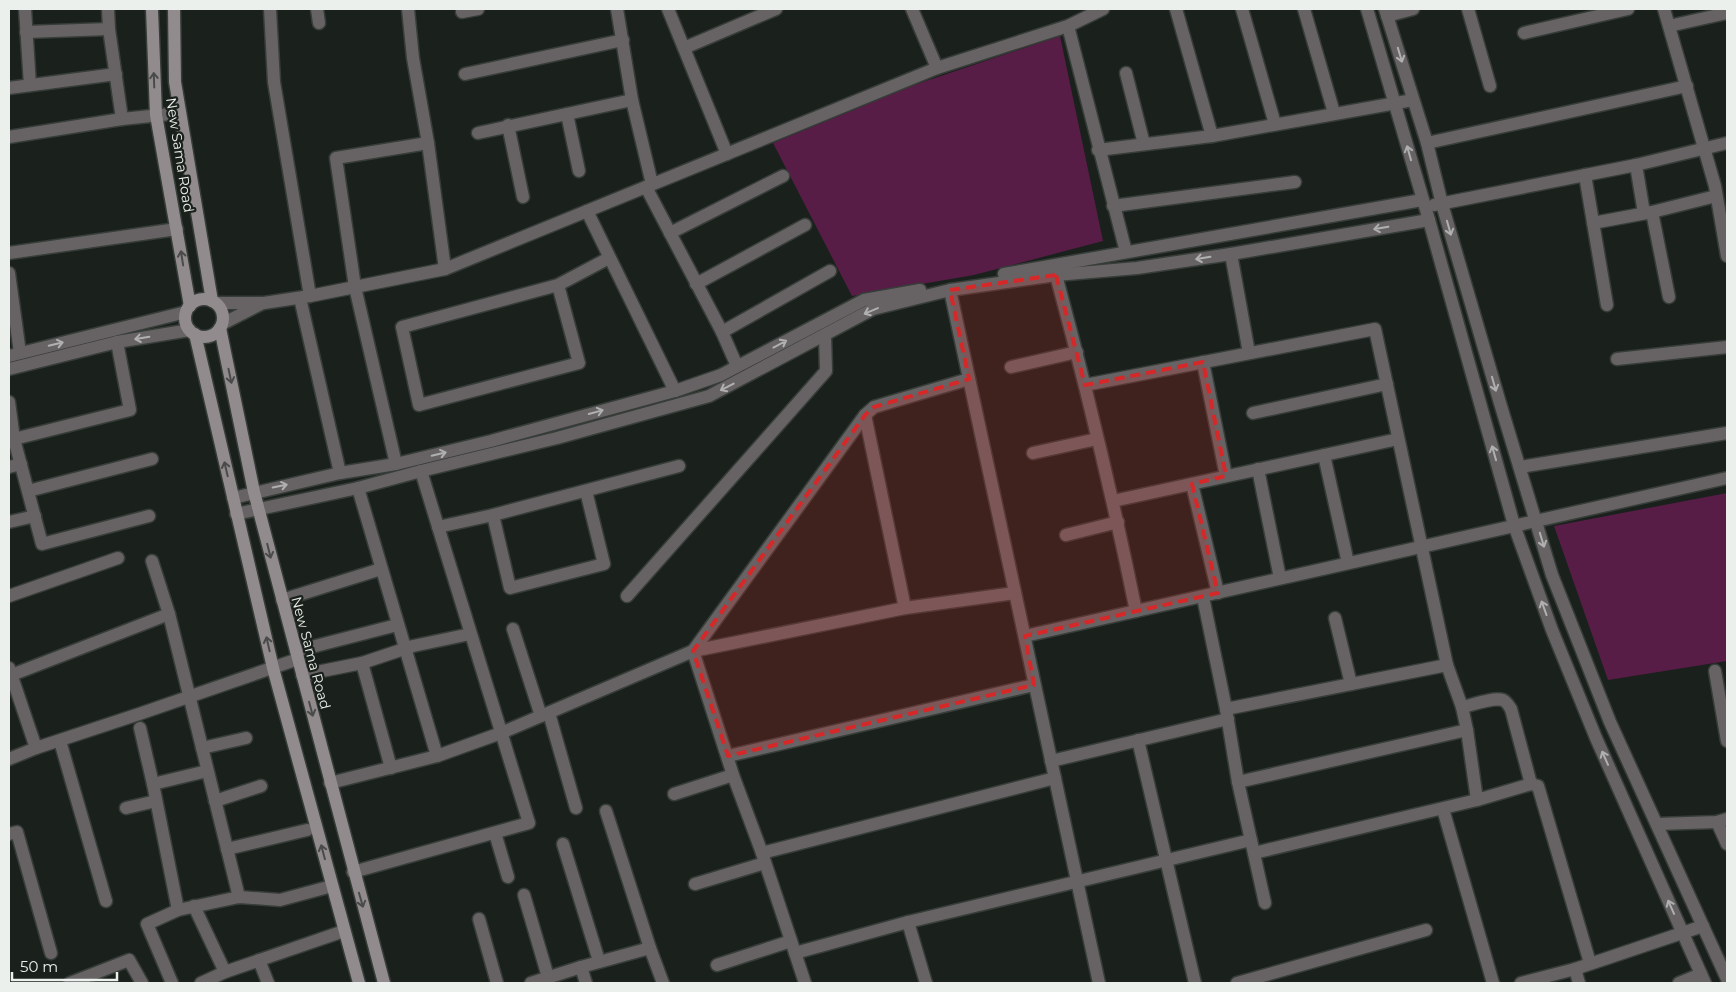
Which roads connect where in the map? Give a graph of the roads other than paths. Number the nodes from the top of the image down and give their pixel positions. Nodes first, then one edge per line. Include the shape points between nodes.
1 (25, 9) edge
2 (108, 9) edge
3 (152, 9) edge
4 (174, 9) edge
5 (270, 9) edge
6 (317, 9) edge
7 (408, 9) edge
8 (478, 9) edge
9 (617, 9) edge
10 (668, 9) edge
11 (776, 9) edge
12 (912, 9) edge
13 (1103, 9) edge
14 (1176, 9) edge
15 (1242, 9) edge
16 (1304, 9) edge
17 (1367, 9) edge
18 (1413, 9) edge
19 (1468, 9) edge
20 (1628, 9) edge
21 (1664, 9) edge
22 (462, 12) dead end
23 (1386, 12) edge
24 (1727, 13) edge
25 (319, 23) dead end
26 (1068, 26) junction
27 (1669, 26) junction
28 (109, 29) junction
29 (26, 32) junction
30 (1524, 33) dead end
31 (623, 40) junction
32 (684, 48) junction
33 (937, 68) junction
34 (1126, 73) dead end
35 (116, 74) junction
36 (465, 74) dead end
37 (30, 85) junction
38 (1490, 86) dead end
39 (1687, 86) junction
40 (9, 88) edge
41 (632, 100) junction
42 (1413, 100) junction
43 (1395, 104) junction
44 (180, 113) junction
45 (1334, 113) junction
46 (567, 114) junction
47 (156, 115) junction
48 (122, 119) junction
49 (1275, 124) junction
50 (508, 126) junction
51 (478, 133) dead end
52 (1212, 136) junction
53 (9, 137) edge
54 (428, 143) junction
55 (1427, 143) junction
56 (1727, 143) edge
57 (1144, 144) junction
58 (1705, 148) junction
59 (1098, 150) junction
60 (727, 154) junction
61 (1636, 165) junction
62 (579, 171) dead end
63 (1585, 175) junction
64 (783, 176) dead end
65 (1295, 182) dead end
66 (649, 185) junction
67 (1719, 189) edge
68 (523, 197) dead end
69 (1442, 204) junction
70 (1113, 206) junction
71 (1425, 209) junction
72 (587, 211) junction
73 (1648, 212) junction
74 (1593, 223) junction
75 (805, 225) dead end
76 (177, 229) junction
77 (670, 234) junction
78 (1126, 252) junction
79 (9, 253) edge
80 (1231, 254) junction
81 (1727, 256) edge
82 (609, 258) junction
83 (445, 269) junction
84 (830, 271) dead end
85 (9, 273) edge
86 (1056, 275) junction
87 (696, 284) junction
88 (558, 285) junction
89 (355, 287) junction
90 (950, 290) junction
91 (305, 297) junction
92 (1669, 297) dead end
93 (214, 302) junction
94 (264, 303) junction
95 (1607, 305) dead end
96 (188, 309) junction
97 (221, 326) junction
98 (193, 332) junction
99 (722, 332) junction
100 (826, 335) junction
101 (117, 342) junction
102 (1727, 346) edge
103 (1077, 352) junction
104 (1249, 353) junction
105 (15, 354) edge
106 (1618, 359) dead end
107 (1203, 362) junction
108 (737, 366) junction
109 (1011, 367) dead end
110 (9, 369) edge
111 (969, 379) junction
112 (1387, 384) junction
113 (1085, 385) junction
114 (675, 391) junction
115 (9, 402) edge
116 (1254, 413) dead end
117 (865, 415) junction
118 (1727, 433) edge
119 (14, 439) junction
120 (1097, 439) junction
121 (1398, 439) junction
122 (1033, 453) dead end
123 (1324, 455) junction
124 (152, 459) dead end
125 (396, 464) junction
126 (15, 465) edge
127 (679, 466) dead end
128 (1520, 467) junction
129 (1258, 469) junction
130 (420, 470) junction
131 (340, 473) junction
132 (1226, 476) junction
133 (1727, 478) edge
134 (1192, 484) junction
135 (358, 488) junction
136 (586, 491) junction
137 (28, 492) junction
138 (254, 492) junction
139 (232, 498) junction
140 (1113, 501) junction
141 (259, 508) junction
142 (236, 514) junction
143 (493, 515) junction
144 (35, 516) junction
145 (149, 516) dead end
146 (1536, 520) junction
147 (9, 522) edge
148 (1118, 522) junction
149 (1514, 525) junction
150 (438, 527) junction
151 (1066, 535) dead end
152 (1423, 546) junction
153 (118, 558) dead end
154 (152, 561) dead end
155 (1348, 563) junction
156 (381, 569) junction
157 (1280, 578) junction
158 (1015, 593) junction
159 (1218, 593) junction
160 (9, 596) edge
161 (627, 596) dead end
162 (1203, 596) junction
163 (282, 600) junction
164 (905, 608) junction
165 (1136, 611) junction
166 (169, 614) junction
167 (1335, 618) dead end
168 (397, 625) junction
169 (513, 628) dead end
170 (470, 634) junction
171 (1025, 636) junction
172 (406, 650) junction
173 (693, 650) junction
174 (297, 655) junction
175 (362, 663) junction
176 (1447, 665) junction
177 (273, 668) junction
178 (1715, 671) dead end
179 (10, 674) edge
180 (302, 676) junction
181 (1351, 684) junction
182 (1034, 685) junction
183 (189, 697) junction
184 (1462, 707) junction
185 (545, 714) junction
186 (1227, 714) junction
187 (140, 728) dead end
188 (1467, 730) junction
189 (501, 733) junction
190 (246, 738) dead end
191 (60, 740) junction
192 (1138, 740) junction
193 (1727, 741) edge
194 (36, 748) junction
195 (202, 748) junction
196 (437, 756) junction
197 (728, 756) junction
198 (9, 759) edge
199 (1051, 761) junction
200 (391, 768) junction
201 (207, 771) junction
202 (734, 775) junction
203 (1055, 778) junction
204 (1238, 782) junction
205 (330, 783) junction
206 (153, 784) junction
207 (1531, 784) junction
208 (261, 786) dead end
209 (674, 794) dead end
210 (215, 800) junction
211 (1477, 800) junction
212 (156, 801) junction
213 (126, 808) dead end
214 (576, 808) dead end
215 (1444, 809) junction
216 (606, 811) dead end
217 (1722, 821) edge
218 (1656, 824) junction
219 (307, 830) dead end
220 (495, 833) junction
221 (9, 834) edge
222 (1251, 840) junction
223 (563, 844) dead end
224 (1727, 844) edge
225 (227, 849) junction
226 (1254, 853) junction
227 (764, 858) junction
228 (1165, 861) junction
229 (353, 872) junction
230 (508, 877) dead end
231 (1077, 881) junction
232 (695, 884) dead end
233 (332, 886) junction
234 (524, 895) dead end
235 (239, 897) junction
236 (106, 901) dead end
237 (1265, 903) dead end
238 (194, 906) junction
239 (178, 910) junction
240 (479, 920) dead end
241 (908, 922) junction
242 (1704, 926) junction
243 (1426, 930) dead end
244 (344, 931) junction
245 (1682, 932) junction
246 (793, 947) junction
247 (650, 948) junction
248 (51, 953) dead end
249 (259, 960) junction
250 (600, 961) junction
251 (1590, 963) junction
252 (717, 966) dead end
253 (581, 967) junction
254 (1575, 969) junction
255 (225, 972) junction
256 (548, 977) junction
257 (1703, 978) edge
258 (1727, 978) edge
259 (70, 983) edge
260 (142, 983) edge
261 (172, 983) edge
262 (203, 983) edge
263 (268, 983) edge
264 (359, 983) edge
265 (384, 983) edge
266 (497, 983) edge
267 (531, 983) edge
268 (586, 983) edge
269 (663, 983) edge
270 (805, 983) edge
271 (926, 983) edge
272 (1100, 983) edge
273 (1195, 983) edge
274 (1237, 983) edge
275 (1493, 983) edge
276 (1521, 983) edge
277 (1579, 983) edge
278 (1679, 983) edge

1 - 29 street
2 - 28 street
47 -> 3 main road, New Sama Road
4 - 44 main road, New Sama Road via 175,82
5 - 91 street via 274,82
6 - 25 street
7 - 54 street
8 - 22 street
9 - 31 street
10 - 32 street
11 - 32 street
12 - 33 street
13 - 26 street
14 - 52 street
15 - 49 street
16 - 45 street
17 - 43 street
18 - 23 street
19 - 38 street
20 - 30 street
21 - 27 street
23 -> 42 street
24 - 27 street
26 - 33 street
26 - 59 street
27 - 39 street
28 - 29 street
28 - 35 street
29 - 37 street
31 - 36 street
31 - 41 street
32 - 60 street
33 - 60 street
34 - 57 street
35 - 37 street
35 - 48 street
37 - 40 street
39 - 55 street
39 - 58 street
41 - 46 street
41 - 66 street
42 - 43 street
42 - 55 street
43 - 45 street
71 -> 43 street
44 - 47 street
44 - 93 main road, New Sama Road
45 - 49 street
46 - 50 street
46 - 62 street
47 - 48 street
47 - 76 main road, New Sama Road
48 - 53 street
49 - 52 street
50 - 51 street
50 - 68 street
52 - 57 street
54 - 83 street
54 - 89 street via 336,158
55 - 69 street
56 - 58 street
57 - 59 street
58 - 61 street
58 - 67 street
59 - 70 street
60 - 66 street
61 - 63 street
61 - 73 street
63 - 69 street
63 - 74 street
64 - 77 street
65 - 70 street
66 - 72 street
66 - 77 street
67 - 73 street
67 - 81 street
69 - 71 street
69 -> 128 street
70 - 78 street
71 - 78 street via 1332,217
71 -> 80 street
149 -> 71 street
72 - 82 street
72 - 83 street
73 - 74 street
73 - 92 street
74 - 95 street
75 - 87 street
76 - 79 street
96 -> 76 main road, New Sama Road
77 - 87 street
108 -> 78 street via 864,300
80 -> 86 street via 1137,268
80 - 104 street
82 - 88 street
82 - 114 street
83 - 89 street
84 - 99 street
85 - 105 street
86 - 90 street
86 - 103 street
87 - 99 street
88 - 88 street via 402,328 419,405 579,363
89 - 91 street
89 - 125 street
90 -> 100 street via 872,309
90 - 111 street
91 - 94 street
91 - 131 street
93 - 94 street
93 - 96 main road via 201,299
93 - 97 main road via 222,311
94 - 97 street
96 - 98 main road via 187,324
105 -> 96 street
97 - 98 main road via 208,336
97 -> 138 main road, New Sama Road
98 -> 101 street
139 -> 98 main road
99 - 108 street
100 -> 130 street via 709,396 557,438
100 - 161 street via 826,371
101 - 110 street
101 - 119 street via 130,410
102 - 106 street
103 - 109 street
103 - 113 street
104 - 107 street
104 - 112 street via 1375,330
107 - 113 street
107 - 132 street
108 - 114 street
111 - 117 street via 874,407
111 - 158 street
112 - 116 street
112 - 121 street
113 - 120 street
125 -> 114 street
115 - 119 street
117 - 164 street
117 - 173 street
118 - 128 street
119 - 126 street
120 - 122 street
120 - 140 street
121 - 123 street
121 - 152 street
123 - 129 street
123 - 155 street
124 - 137 street
125 - 131 street
126 - 137 street
127 - 136 street
128 - 146 street
129 - 132 street
129 - 157 street
130 - 135 street
130 - 150 street
138 -> 131 street
132 - 134 street
133 - 146 street
134 - 140 street
134 - 159 street
135 - 141 street
135 - 156 street
136 - 143 street
136 - 143 street via 604,564 510,588
137 - 144 street
138 - 139 street
138 - 141 main road, New Sama Road
139 - 142 main road
140 - 148 street
141 - 142 street
141 -> 163 main road, New Sama Road
177 -> 142 main road
143 - 150 street
144 - 145 street via 42,544
144 - 147 street
146 - 149 street
146 -> 218 street via 1552,575 1610,722
148 - 151 street
148 - 165 street
149 - 152 street
245 -> 149 street via 1596,738
150 - 170 street
152 - 155 street
152 - 176 street
153 - 160 street
154 - 166 street
155 - 157 street
156 - 163 street
156 - 168 street
157 - 159 street
158 - 164 street
158 - 171 street
159 - 162 street
162 - 165 street
162 - 186 street
163 - 174 main road, New Sama Road
164 - 173 street
165 - 171 street
166 - 179 street
166 - 183 street
167 - 181 street
168 - 172 street
168 - 174 street
169 - 185 street
170 - 172 street
170 - 189 street
171 - 182 street
172 - 175 street
172 - 196 street
173 - 185 street
173 - 197 street
174 - 177 street
174 - 180 main road, New Sama Road
175 - 180 street
175 - 200 street
176 - 181 street
176 - 184 street
177 - 183 street
233 -> 177 main road
178 - 193 street
179 - 194 street
180 -> 205 main road, New Sama Road
181 - 186 street
182 - 197 street
182 - 199 street
183 - 191 street
183 - 195 street
184 - 188 street
184 - 207 street via 1493,700 1507,703
185 - 189 street
185 - 214 street
186 - 192 street
186 - 204 street
187 - 206 street
188 - 204 street
188 - 211 street
189 - 196 street
189 - 220 street via 529,823
190 - 195 street
191 - 194 street
191 - 236 street
192 - 199 street
192 - 228 street
194 - 198 street
195 - 201 street
196 - 200 street
197 - 202 street
199 - 203 street
200 - 205 street
201 - 206 street
201 - 210 street
202 - 209 street
202 - 227 street
203 - 227 street
203 - 231 street
204 - 222 street
205 - 229 main road, New Sama Road
206 - 212 street
207 - 211 street
207 - 251 street via 1538,786
208 - 210 street
210 - 225 street
211 - 215 street
212 - 213 street
212 - 239 street
215 - 226 street
215 - 275 street
216 - 247 street
217 - 218 street
217 - 224 street
218 - 242 street
219 - 225 street
220 - 229 street
220 - 230 street
221 - 248 street via 18,832
222 - 226 street
222 - 228 street
223 - 250 street
225 - 235 street
226 - 237 street
227 - 232 street
227 - 246 street
228 - 231 street
228 - 273 street
229 -> 265 main road, New Sama Road
231 - 241 street
231 - 272 street
233 - 235 street via 280,900
233 - 244 main road
234 - 256 street
235 - 238 street
238 - 239 street
238 - 255 street
239 - 261 street via 147,924
240 - 266 street
241 - 246 street
241 - 271 street
242 - 245 street
242 - 258 street
243 - 274 street
244 - 249 street
244 - 264 main road
245 - 251 street
245 - 257 street
246 - 252 street
246 - 270 street
247 - 250 street
247 - 269 street
249 - 255 street
249 - 263 street
250 - 253 street
251 - 254 street
253 - 256 street
253 - 268 street
254 - 276 street
254 - 277 street
255 - 262 street
256 - 267 street
257 - 278 street
259 - 260 street via 129,960

